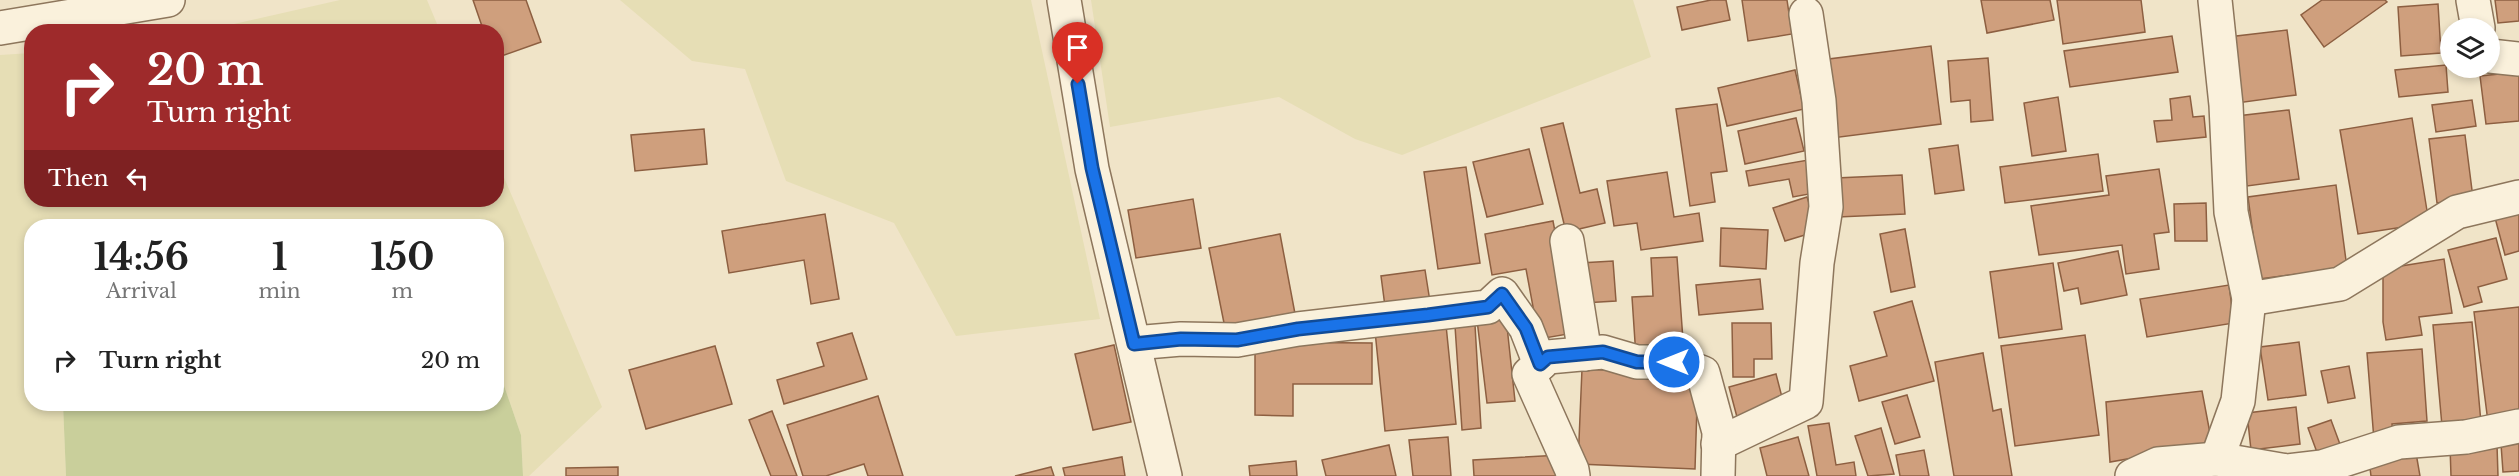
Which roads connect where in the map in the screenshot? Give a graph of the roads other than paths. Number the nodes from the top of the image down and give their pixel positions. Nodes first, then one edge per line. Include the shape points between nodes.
1 (168, 0) edge
2 (1064, 0) edge
3 (2215, 0) edge
4 (2473, 0) edge
5 (1806, 14) dead end
6 (2476, 18) edge
7 (0, 28) edge
8 (2500, 57) edge
9 (2519, 59) edge
10 (2519, 197) edge
11 (1567, 241) dead end
12 (2249, 299) junction
13 (1134, 344) junction
14 (1585, 354) junction
15 (1540, 364) junction
16 (2519, 426) edge
17 (1719, 444) junction
18 (2217, 459) junction
19 (1165, 476) edge
20 (1573, 476) edge
21 (1718, 476) edge
22 (2132, 476) edge

1 - 7 street
2 - 13 street via 1092,168
3 - 12 street via 2226,105 2231,212
4 - 6 street
5 - 17 street via 1819,101 1826,207 1817,262 1806,402
8 - 9 street
10 - 12 street via 2457,212 2340,284
11 - 14 street
12 - 18 street via 2238,401
13 - 15 street via 1181,339 1237,340 1466,310 1488,307 1502,294 1526,328
13 - 19 street
14 - 15 street via 1548,357
14 - 17 street via 1603,352 1637,362 1674,362 1703,373
15 - 20 street via 1529,374
16 - 18 street via 2466,436 2400,441 2322,467 2286,471
17 - 21 street
18 - 22 street via 2158,464

